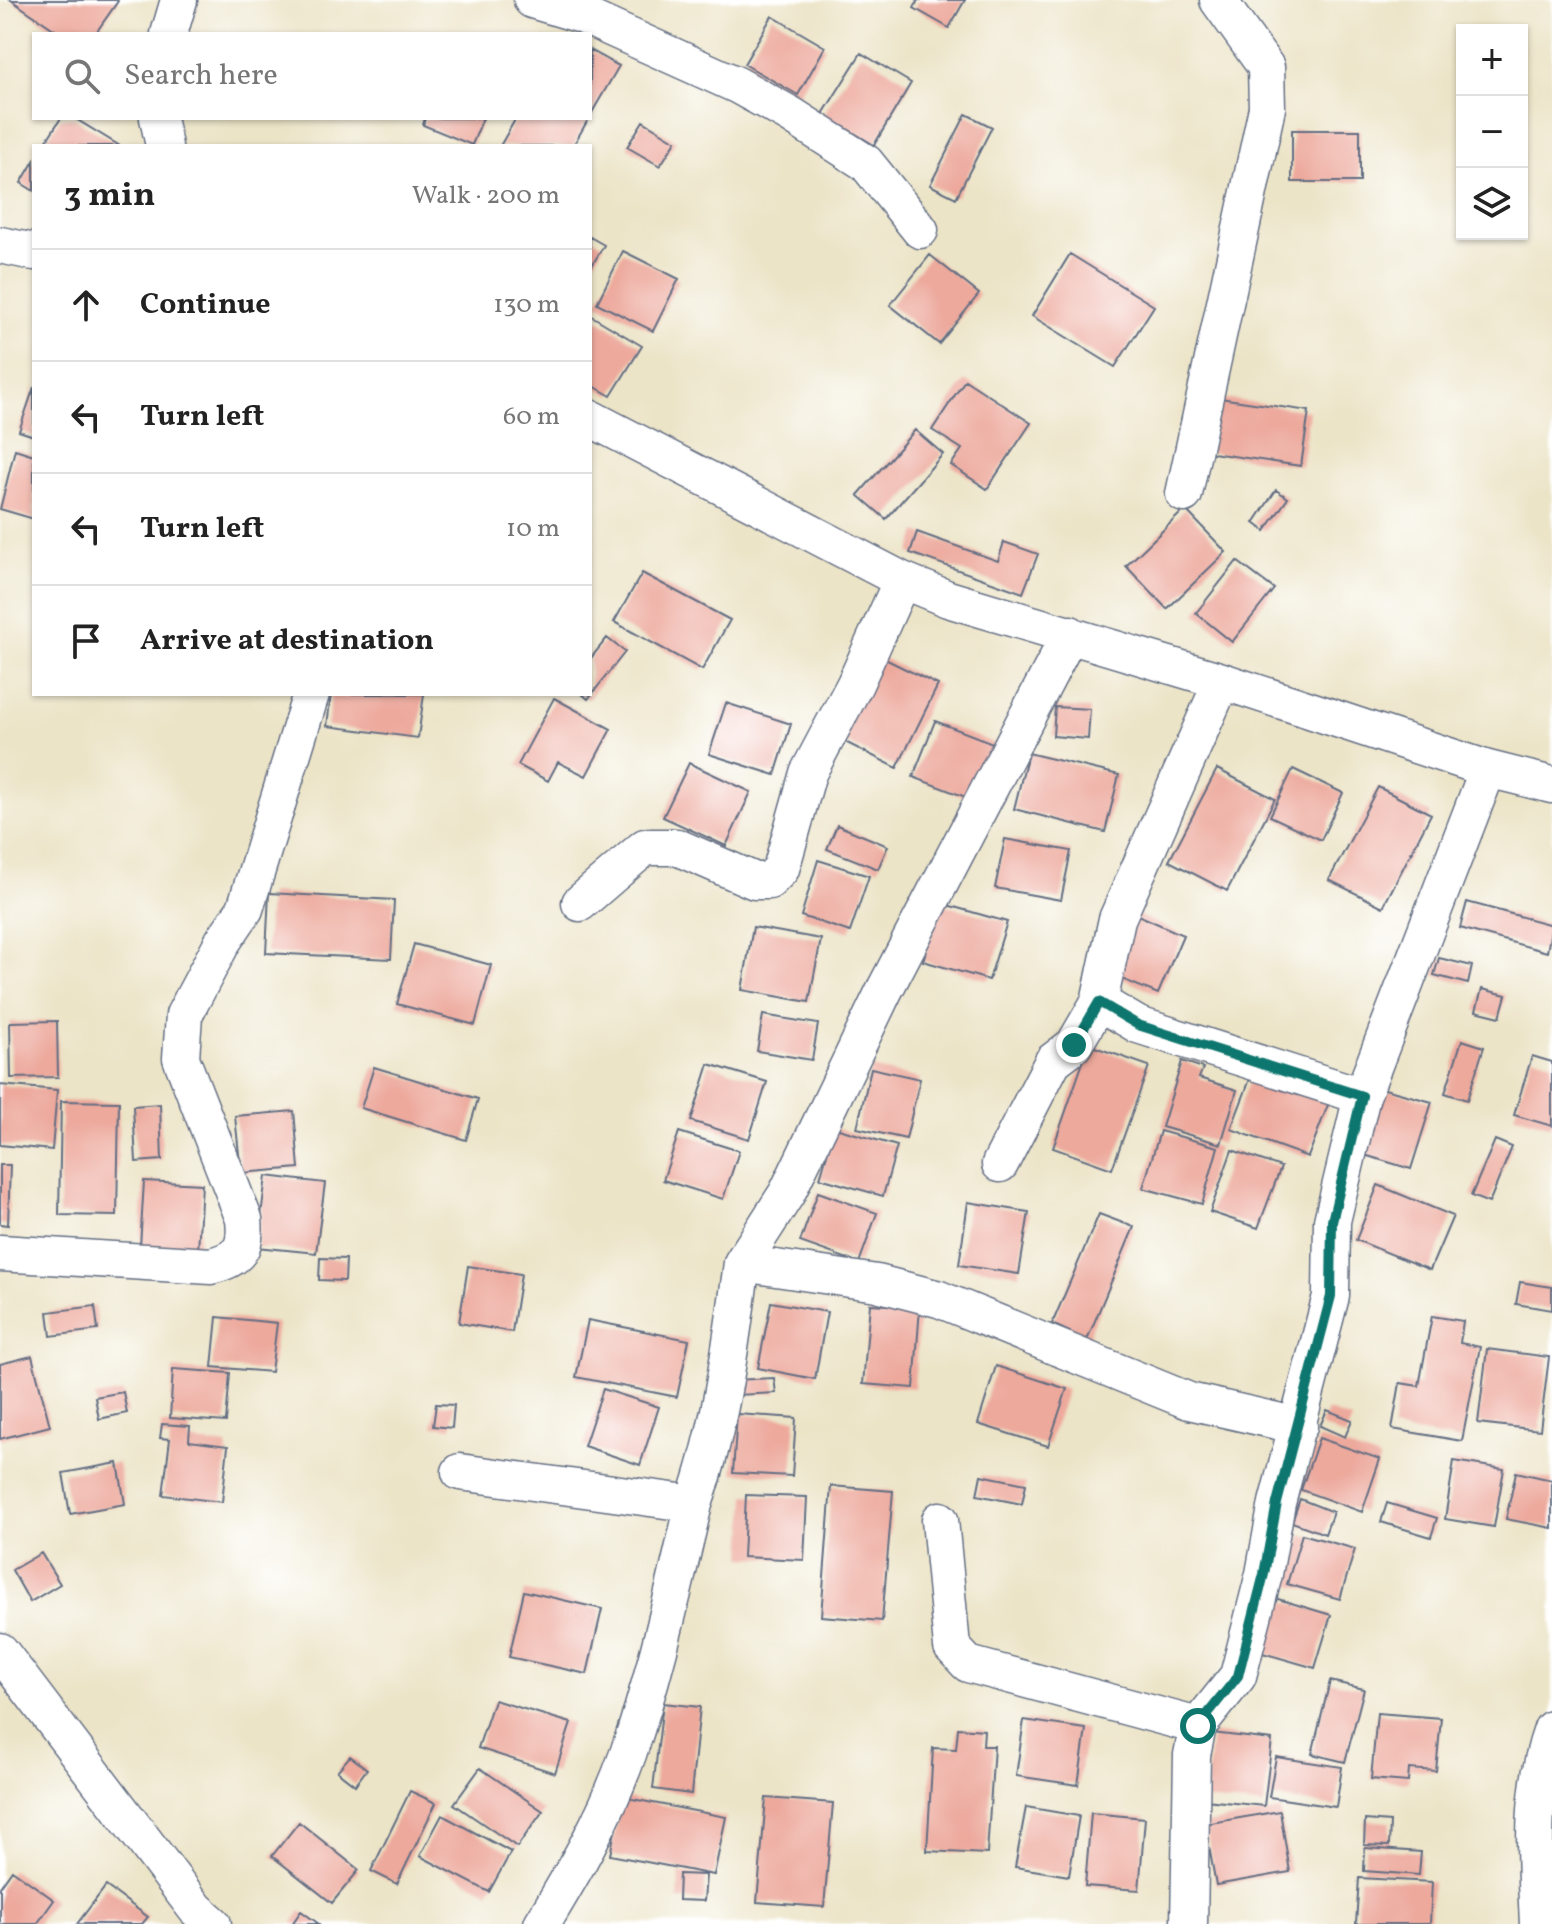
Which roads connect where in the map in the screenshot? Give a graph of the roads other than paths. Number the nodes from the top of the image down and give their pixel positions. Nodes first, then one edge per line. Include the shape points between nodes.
1 (179, 0) edge
2 (532, 0) edge
3 (1218, 0) edge
4 (586, 8) edge
5 (170, 32) edge
6 (158, 120) edge
7 (164, 144) edge
8 (920, 230) dead end
9 (0, 245) edge
10 (32, 252) edge
11 (592, 419) edge
12 (1184, 494) dead end
13 (902, 580) junction
14 (1070, 634) junction
15 (1222, 681) junction
16 (310, 696) edge
17 (1488, 769) junction
18 (1552, 785) edge
19 (580, 903) dead end
20 (1099, 1002) junction
21 (1362, 1096) junction
22 (1000, 1164) dead end
23 (0, 1253) edge
24 (742, 1263) junction
25 (1299, 1426) junction
26 (460, 1472) dead end
27 (694, 1504) junction
28 (940, 1520) dead end
29 (0, 1653) edge
30 (1198, 1726) junction
31 (1552, 1729) edge
32 (213, 1924) edge
33 (542, 1924) edge
34 (1189, 1924) edge
35 (1538, 1924) edge

1 - 5 street
2 - 4 street
3 - 12 street via 1266,67 1267,108
4 - 8 street via 737,85 866,163
6 - 7 street
9 - 10 street
11 - 13 street
13 - 14 street via 948,599
13 - 19 street via 808,773 781,869 769,881 755,881 677,847 645,847
14 - 15 street
14 - 24 street via 884,991 787,1193
15 - 17 street
15 - 20 street via 1117,919
16 - 23 street via 245,909 184,1015 181,1058 239,1205 246,1243 240,1254 211,1266
17 - 18 street
17 - 21 street
20 - 21 street via 1138,1025
20 - 22 street via 1074,1045 1053,1061
21 - 25 street via 1332,1221 1331,1296
24 - 25 street via 877,1283 939,1299 1189,1401
24 - 27 street via 712,1446
25 - 30 street via 1238,1676
26 - 27 street
27 - 33 street via 628,1755 583,1857
28 - 30 street via 946,1618 952,1647 968,1664
29 - 32 street via 196,1909
30 - 34 street via 1192,1755
31 - 35 street via 1540,1763 1534,1816

